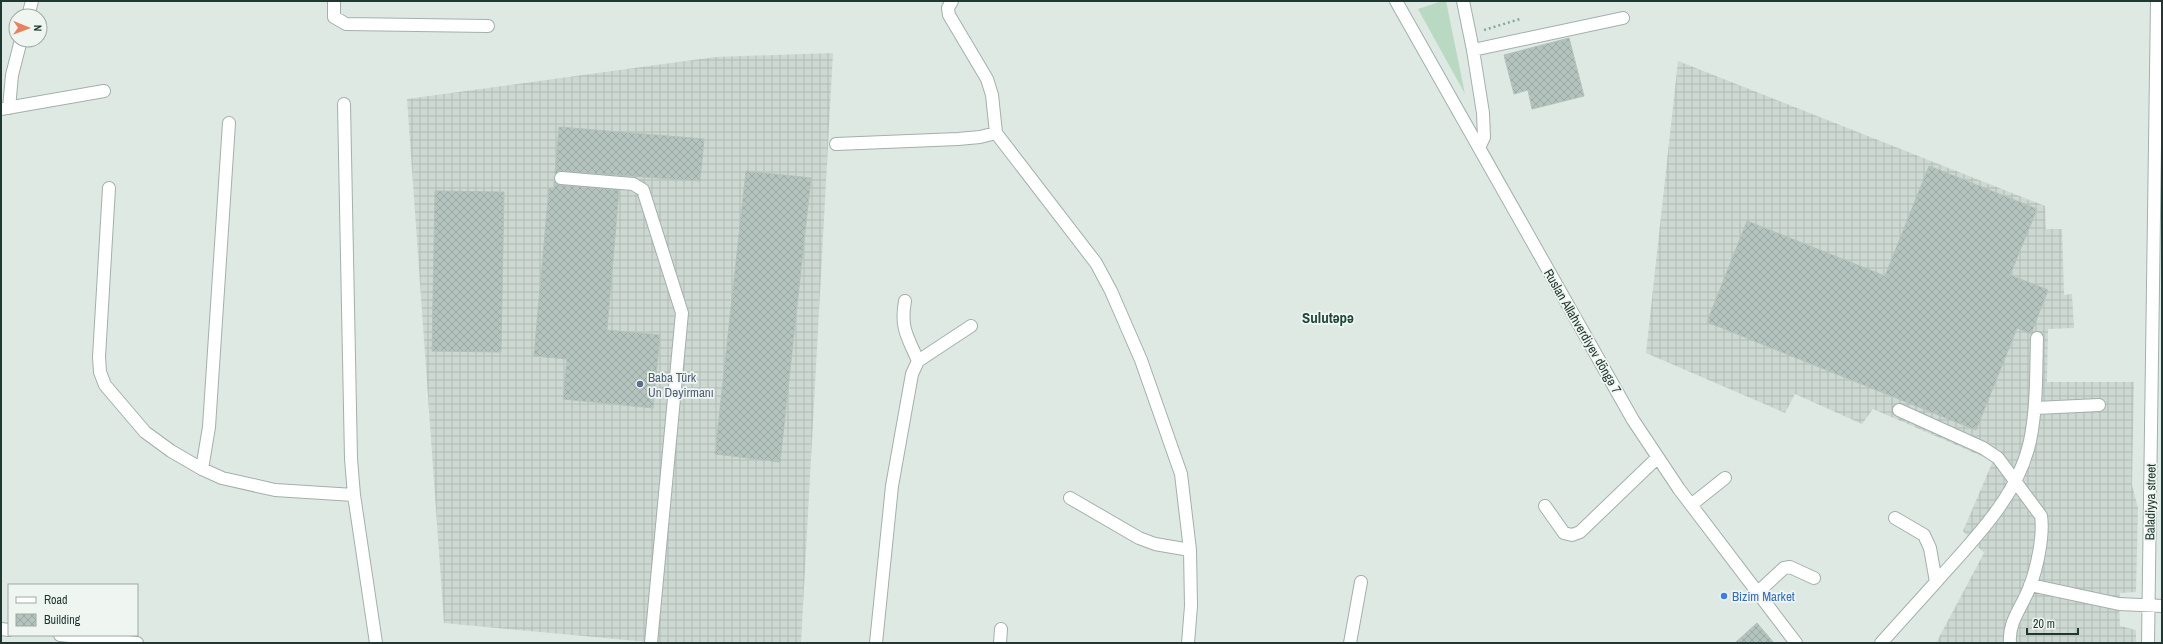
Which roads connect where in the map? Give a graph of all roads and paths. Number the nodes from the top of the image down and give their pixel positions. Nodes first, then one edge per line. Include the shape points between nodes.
1 (334, 1) edge
2 (952, 1) edge
3 (1396, 1) edge
4 (1463, 1) edge
5 (2158, 1) edge
6 (1622, 18) dead end
7 (1520, 19) dead end
8 (488, 26) dead end
9 (1470, 34) junction
10 (20, 48) edge
11 (1473, 50) junction
12 (2159, 66) edge
13 (104, 91) dead end
14 (344, 104) dead end
15 (5, 108) edge
16 (229, 123) dead end
17 (996, 132) junction
18 (2159, 133) edge
19 (836, 144) dead end
20 (1479, 148) junction
21 (561, 178) dead end
22 (109, 188) dead end
23 (905, 301) dead end
24 (2158, 313) edge
25 (971, 326) dead end
26 (2037, 338) dead end
27 (918, 362) junction
28 (2099, 405) dead end
29 (2036, 408) junction
30 (1899, 410) dead end
31 (1657, 458) junction
32 (202, 469) junction
33 (1725, 478) dead end
34 (2015, 481) junction
35 (354, 495) junction
36 (1070, 498) dead end
37 (1691, 505) junction
38 (1545, 506) dead end
39 (1895, 518) dead end
40 (1190, 550) junction
41 (1814, 578) dead end
42 (1361, 582) dead end
43 (1936, 582) junction
44 (2030, 585) junction
45 (1757, 593) junction
46 (2148, 605) junction
47 (2162, 606) edge
48 (1001, 629) dead end
49 (70, 636) edge
50 (137, 643) edge
51 (376, 643) edge
52 (651, 643) edge
53 (876, 643) edge
54 (1000, 643) edge
55 (1188, 643) edge
56 (1350, 643) edge
57 (1796, 643) edge
58 (1881, 643) edge
59 (2010, 643) edge
60 (2148, 643) edge

1 - 8 street via 334,17 346,24
2 - 17 street via 948,8 949,16 986,79 992,95
3 - 20 street, Ruslan Allahverdiyev döngə 7
4 - 9 street
5 - 12 street, Baladiyya street
6 - 11 street
7 - 9 path
9 - 11 street
10 - 15 street
11 - 20 street via 1484,125 1484,137
12 - 18 street, Baladiyya street
13 - 15 street
14 - 35 street via 351,459
16 - 32 street via 209,427
17 - 19 street via 980,137 958,139
17 - 40 street via 1096,263 1111,291 1141,360 1180,474
18 - 24 street, Baladiyya street
20 - 31 street, Ruslan Allahverdiyev döngə 7
21 - 52 street via 633,184 643,190 682,313
22 - 32 street via 100,372 106,385 145,432
23 - 27 street via 903,325
24 - 46 street, Baladiyya street
25 - 27 street
26 - 29 street
27 - 53 street via 912,374 892,486
28 - 29 street
29 - 34 street via 2030,443
30 - 34 street via 1983,448 1998,458
31 - 37 street, Ruslan Allahverdiyev döngə 7
31 - 38 street via 1580,532 1572,535 1564,533
32 - 35 street via 222,478 275,490
33 - 37 street
34 - 43 street via 1987,522
34 - 44 street via 2041,516 2043,527
35 - 51 street
36 - 40 street via 1139,538 1155,544
37 - 45 street, Ruslan Allahverdiyev döngə 7
39 - 43 street via 1924,535 1930,548
40 - 55 street via 1191,606
41 - 45 street via 1790,567 1784,568
42 - 56 street
43 - 58 street
44 - 46 street via 2119,604
44 - 59 street via 2014,618 2009,633
45 - 57 street, Ruslan Allahverdiyev döngə 7
46 - 47 street
46 - 60 street, Baladiyya street
48 - 54 street
49 - 50 street

